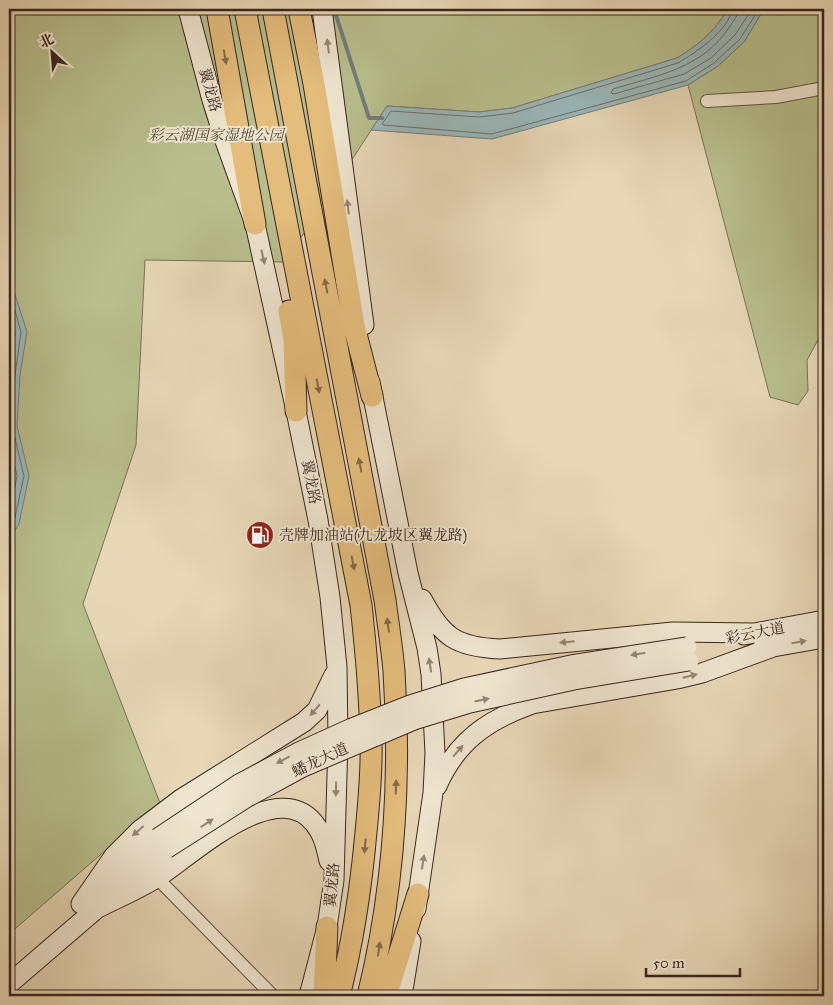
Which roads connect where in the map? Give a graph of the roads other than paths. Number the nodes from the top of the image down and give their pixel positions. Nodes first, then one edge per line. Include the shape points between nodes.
1 (188, 9) edge
2 (217, 9) edge
3 (233, 9) edge
4 (245, 9) edge
5 (274, 9) edge
6 (299, 9) edge
7 (322, 9) edge
8 (824, 88) edge
9 (708, 101) dead end
10 (337, 220) junction
11 (255, 224) junction
12 (351, 328) junction
13 (302, 338) junction
14 (372, 396) joint
15 (296, 411) junction
16 (408, 573) junction
17 (824, 620) edge
18 (755, 633) junction
19 (824, 638) edge
20 (773, 647) junction
21 (688, 654) junction
22 (337, 667) junction
23 (433, 793) junction
24 (157, 878) junction
25 (334, 880) junction
26 (418, 894) junction
27 (88, 907) junction
28 (327, 927) junction
29 (9, 967) edge
30 (9, 984) edge
31 (273, 996) edge
32 (309, 996) edge
33 (324, 996) edge
34 (339, 996) edge
35 (368, 996) edge
36 (386, 996) edge
37 (402, 996) edge

1 - 11 main road, 翼龙路 via 212,100
2 -> 11 highway
3 - 13 highway
4 - 13 highway, 翼龙路
5 - 10 highway
12 -> 5 highway
6 - 10 highway
12 -> 7 main road
8 - 9 street via 776,97
10 - 12 highway
11 -> 15 main road, 翼龙路
12 - 14 highway
35 -> 12 highway via 377,962 389,885 396,808 397,738 394,669
13 - 15 highway
13 -> 34 highway, 翼龙路 via 361,605 368,672 371,743 367,827 362,882
14 - 16 main road
15 - 22 main road, 翼龙路 via 318,520
18 -> 16 main road via 673,632 482,648 452,638 439,628
23 -> 16 main road via 435,753 431,674
17 - 18 main road, 彩云大道
18 - 21 main road, 彩云大道
20 -> 19 main road, 彩云大道
20 - 21 main road, 彩云大道
23 -> 20 main road via 455,753 488,723 511,711 532,704 702,673
21 - 27 main road, 蟠龙大道, bridge via 571,665 464,688 352,728 239,784
22 -> 25 main road, 翼龙路
22 -> 27 main road via 317,710 304,722 181,798 140,830 114,856
26 -> 23 main road
24 - 25 main road via 245,818 272,809 287,808 300,811 320,831
24 - 27 main road
24 - 31 street
25 - 28 main road, 翼龙路
26 - 36 highway
26 - 37 main road
27 - 29 main road, 蟠龙大道
27 - 30 main road, 蟠龙大道
28 - 32 main road, 翼龙路
28 - 33 highway

